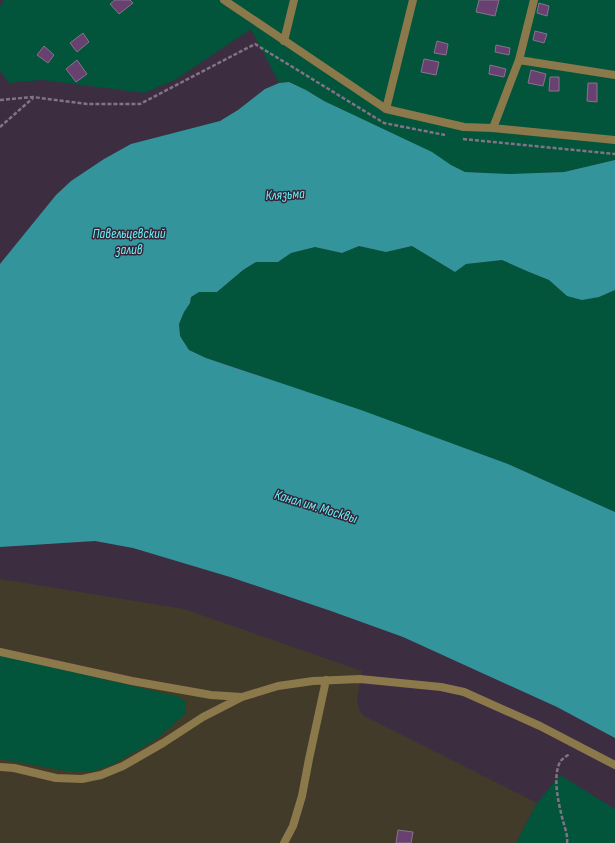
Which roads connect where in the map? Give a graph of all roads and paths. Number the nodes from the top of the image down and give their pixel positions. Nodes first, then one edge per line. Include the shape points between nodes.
1 (224, 0) edge
2 (294, 0) edge
3 (414, 0) edge
4 (534, 0) edge
5 (284, 40) junction
6 (519, 60) junction
7 (615, 75) edge
8 (33, 98) junction
9 (0, 100) edge
10 (386, 109) junction
11 (0, 127) edge
12 (493, 128) junction
13 (446, 136) dead end
14 (462, 139) dead end
15 (615, 140) edge
16 (615, 154) edge
17 (0, 652) edge
18 (326, 680) junction
19 (242, 697) junction
20 (578, 746) junction
21 (615, 765) edge
22 (0, 767) edge
23 (284, 843) edge
24 (567, 843) edge

1 - 5 lane
2 - 5 lane
3 - 10 lane
4 - 6 lane
5 - 10 lane
6 - 7 lane
6 - 12 lane
8 - 9 path
8 - 11 path
8 - 13 path via 87,104 140,104 255,44 384,123
10 - 12 lane via 464,127
12 - 15 lane
14 - 16 path
17 - 19 lane via 132,681 211,695
18 - 19 lane via 278,686
18 - 20 lane via 360,679 441,687 464,692
18 - 23 lane via 302,796 293,826
19 - 22 lane via 203,717 163,744 101,775 82,779 56,778
20 - 21 lane
20 - 24 path via 561,761 556,773

